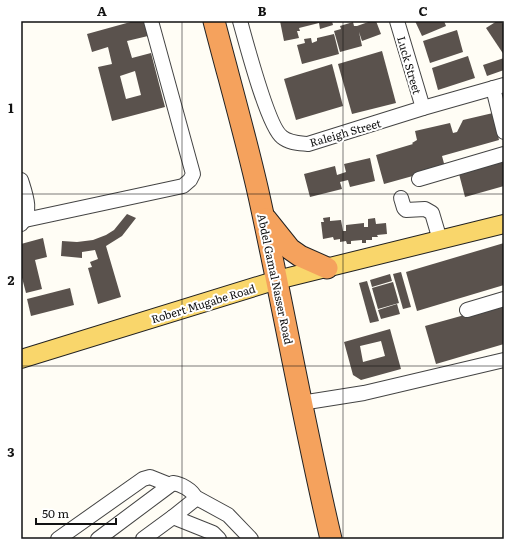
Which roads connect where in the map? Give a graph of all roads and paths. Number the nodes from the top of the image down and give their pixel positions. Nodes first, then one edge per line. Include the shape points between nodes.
1 (151, 21) edge
2 (214, 21) edge
3 (240, 21) edge
4 (397, 21) edge
5 (499, 87) edge
6 (423, 108) junction
7 (504, 132) edge
8 (504, 154) edge
9 (419, 179) dead end
10 (21, 180) edge
11 (401, 198) dead end
12 (263, 215) junction
13 (23, 222) edge
14 (504, 224) edge
15 (440, 240) junction
16 (327, 268) junction
17 (277, 280) junction
18 (504, 299) edge
19 (467, 310) dead end
20 (21, 359) edge
21 (504, 360) edge
22 (301, 403) junction
23 (170, 485) junction
24 (195, 497) junction
25 (173, 518) junction
26 (58, 539) edge
27 (98, 539) edge
28 (143, 539) edge
29 (219, 539) edge
30 (251, 539) edge
31 (331, 539) edge

1 - 13 street via 193,174 190,180 183,186
2 - 12 highway, Abdel Gamal Nasser Road
3 - 6 street, Raleigh Street via 275,129 281,137 291,142 308,144
4 - 6 street, Luck Street
5 - 6 street, Raleigh Street
5 - 7 street
8 - 9 street
10 - 13 street via 28,209
11 - 15 street via 406,210 425,209 432,212
12 - 16 highway via 290,249
12 - 17 highway, Abdel Gamal Nasser Road
14 - 15 main road, Robert Mugabe Road
15 - 16 main road, Robert Mugabe Road
16 - 17 main road, Robert Mugabe Road
17 - 20 main road, Robert Mugabe Road
17 - 22 highway, Abdel Gamal Nasser Road
18 - 19 street
21 - 22 street via 364,394
22 - 31 highway, Abdel Gamal Nasser Road
23 - 24 street via 178,484
23 - 26 street via 150,477 143,479
23 - 27 street
24 - 25 street
24 - 30 street via 228,515
25 - 28 street
25 - 29 street via 212,532

